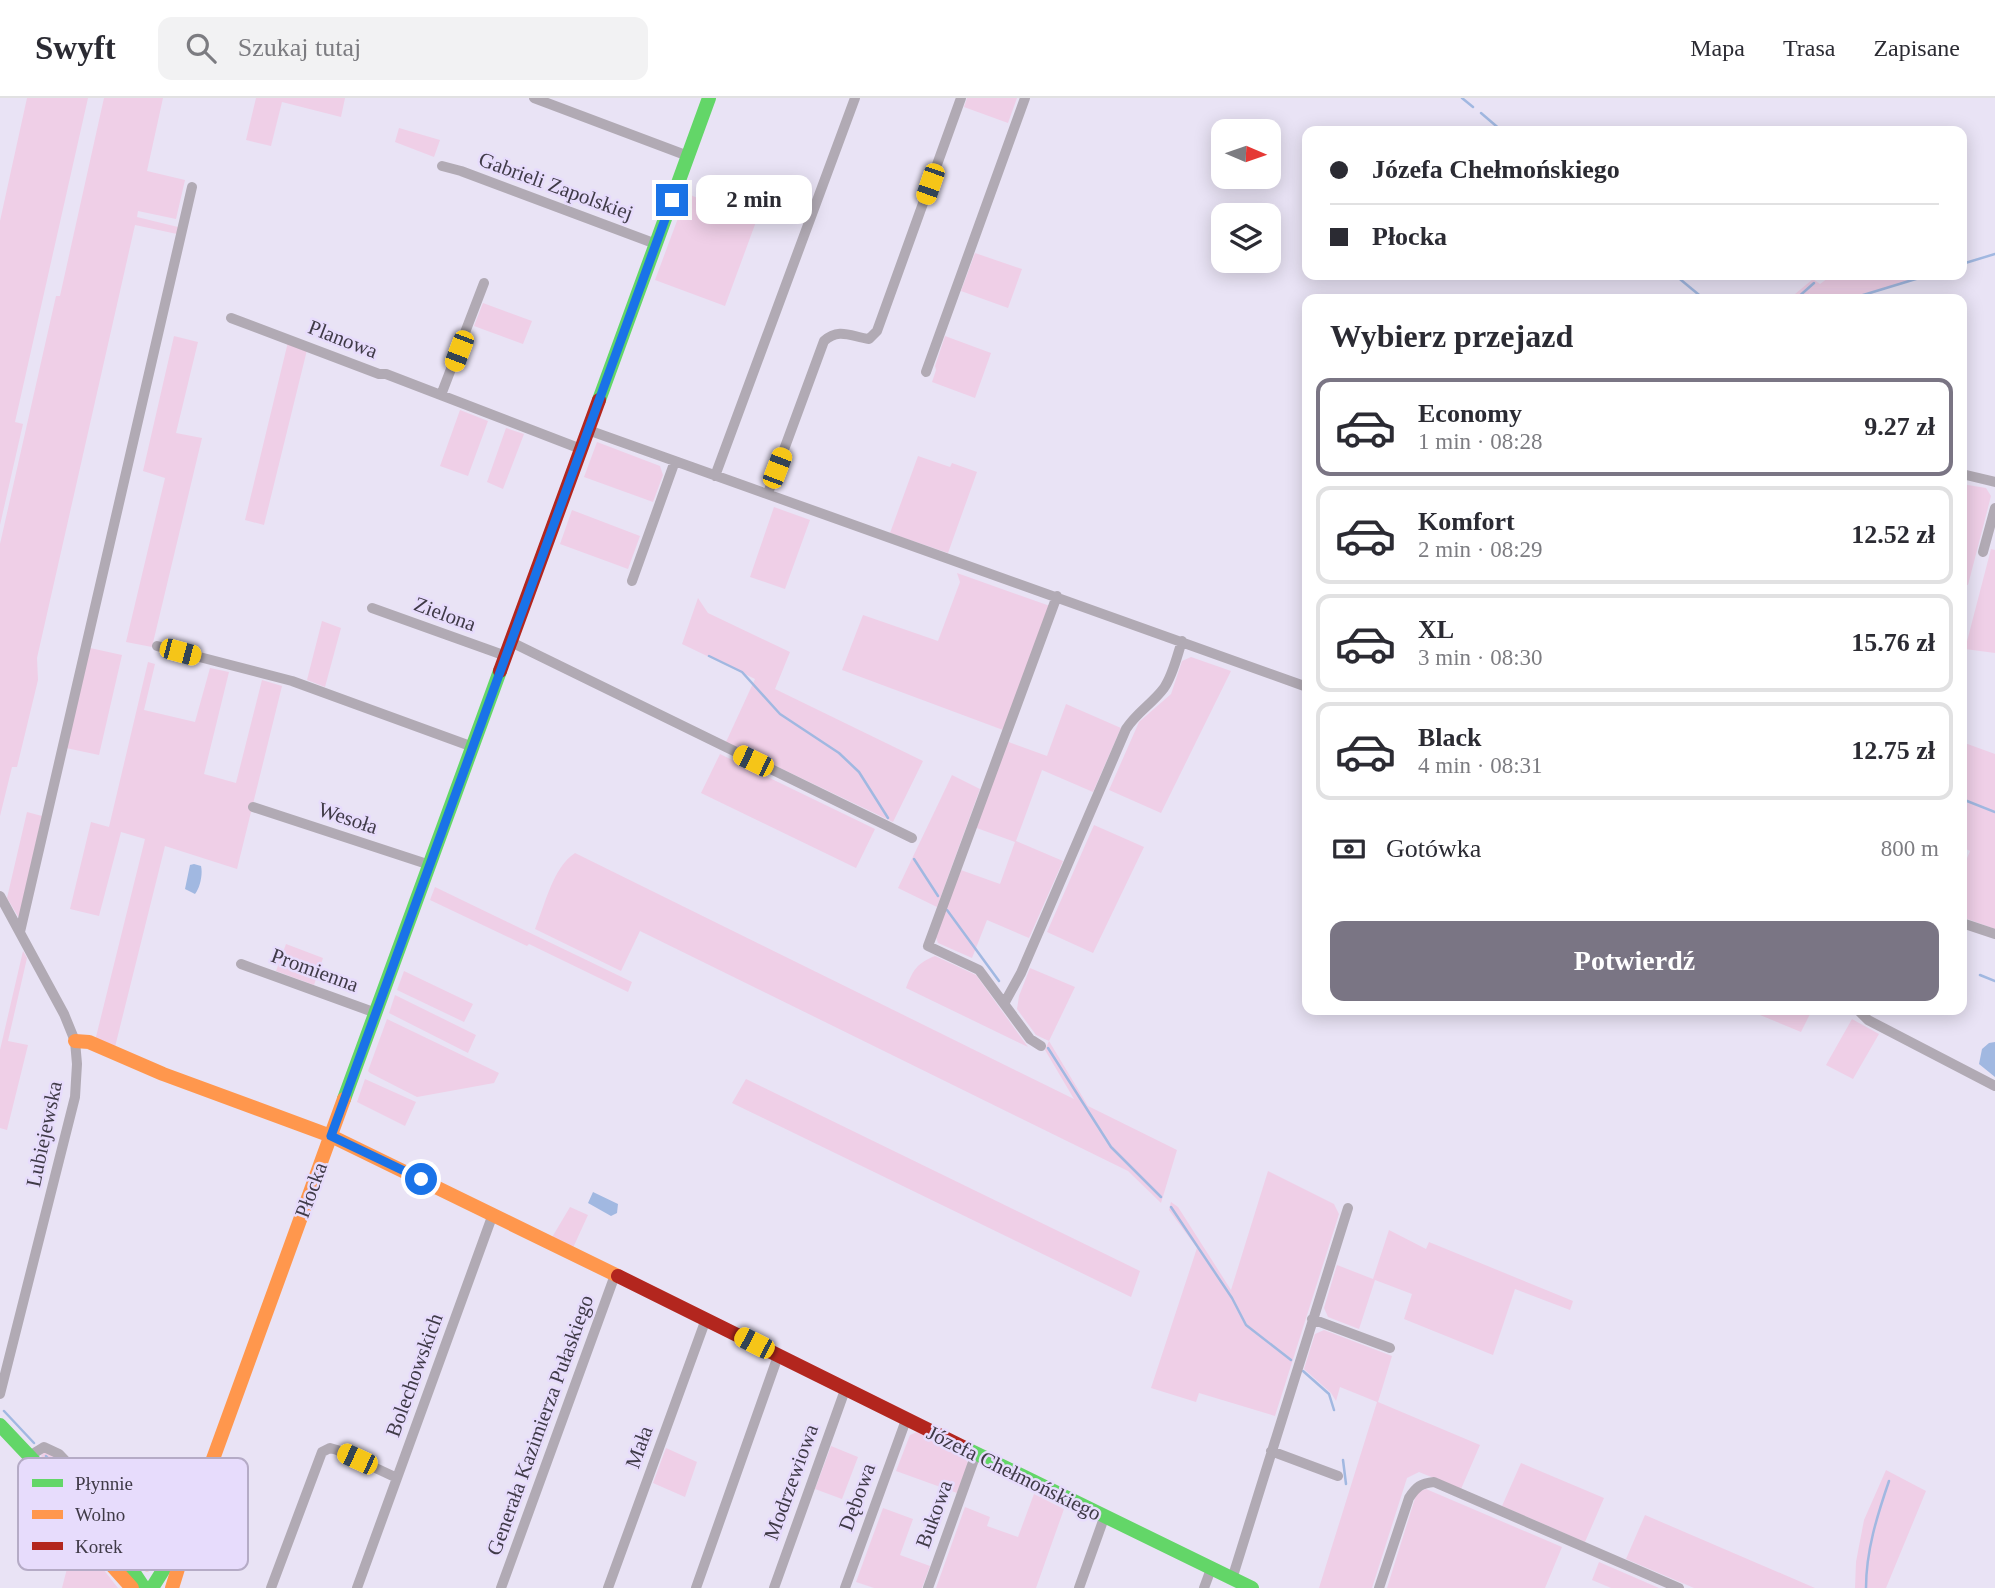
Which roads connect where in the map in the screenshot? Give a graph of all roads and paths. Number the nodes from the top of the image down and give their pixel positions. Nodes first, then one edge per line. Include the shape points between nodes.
1 (534, 98) edge
2 (709, 98) edge
3 (855, 98) edge
4 (961, 98) edge
5 (1025, 98) edge
6 (688, 156) junction
7 (442, 166) dead end
8 (192, 187) dead end
9 (656, 244) junction
10 (484, 284) dead end
11 (231, 318) dead end
12 (926, 372) dead end
13 (442, 396) junction
14 (588, 430) junction
15 (581, 449) junction
16 (675, 461) junction
17 (1967, 475) edge
18 (715, 476) junction
19 (1995, 482) edge
20 (768, 494) junction
21 (1995, 508) edge
22 (1983, 552) dead end
23 (632, 581) dead end
24 (1057, 596) junction
25 (372, 608) dead end
26 (1182, 641) junction
27 (511, 642) junction
28 (157, 646) dead end
29 (506, 656) junction
30 (1302, 685) edge
31 (473, 747) junction
32 (254, 807) dead end
33 (912, 838) dead end
34 (430, 865) junction
35 (0, 895) edge
36 (1967, 925) edge
37 (20, 932) junction
38 (1995, 934) edge
39 (241, 964) dead end
40 (1005, 1002) junction
41 (376, 1013) junction
42 (1863, 1015) edge
43 (75, 1041) junction
44 (1041, 1046) dead end
45 (1995, 1086) edge
46 (331, 1136) junction
47 (1348, 1208) dead end
48 (493, 1214) junction
49 (615, 1275) junction
50 (706, 1319) junction
51 (1312, 1319) junction
52 (1390, 1348) dead end
53 (778, 1356) junction
54 (845, 1390) junction
55 (0, 1394) edge
56 (906, 1419) junction
57 (0, 1425) edge
58 (15, 1442) junction
59 (1271, 1451) junction
60 (976, 1454) junction
61 (31, 1455) junction
62 (24, 1458) edge
63 (34, 1458) edge
64 (63, 1458) edge
65 (214, 1458) edge
66 (1338, 1476) dead end
67 (397, 1478) junction
68 (1104, 1518) junction
69 (1211, 1569) junction
70 (115, 1570) edge
71 (134, 1570) edge
72 (162, 1570) edge
73 (1232, 1579) junction
74 (175, 1581) edge
75 (127, 1585) edge
76 (144, 1588) edge
77 (152, 1588) edge
78 (167, 1588) edge
79 (271, 1588) edge
80 (357, 1588) edge
81 (501, 1588) edge
82 (608, 1588) edge
83 (696, 1588) edge
84 (774, 1588) edge
85 (845, 1588) edge
86 (928, 1588) edge
87 (1079, 1588) edge
88 (1204, 1588) edge
89 (1252, 1588) edge
90 (1379, 1588) edge
91 (1679, 1588) edge

1 - 6 street
2 - 6 street, Płocka
3 - 18 street
4 - 20 street via 877,331 869,339 842,332 824,341
5 - 12 street
6 - 9 street, Płocka
7 - 9 street, Gabrieli Zapolskiej
8 - 37 street
9 - 14 street, Płocka
10 - 13 street
11 - 13 street, Planowa
13 - 15 street, Planowa
14 - 15 street, Płocka
14 - 16 street
15 - 27 street, Płocka
16 - 18 street
16 - 23 street
17 - 19 street
18 - 20 street
20 - 24 street
21 - 22 street
24 - 26 street
24 - 40 street via 928,940 930,948 979,970
25 - 29 street, Zielona
26 - 30 street
26 - 40 street via 1165,687 1126,729
27 - 29 street, Płocka
27 - 33 street
28 - 31 street via 292,681
29 - 31 street, Płocka
31 - 34 street, Płocka
32 - 34 street, Wesoła
34 - 41 street, Płocka
35 - 37 street, Lubiejewska
36 - 38 street
37 - 43 street, Lubiejewska
39 - 41 street, Promienna
40 - 44 street via 1030,1039
41 - 46 street, Płocka
42 - 45 street
43 - 46 street, Józefa Chełmońskiego via 89,1042
43 - 55 street, Lubiejewska via 75,1097
46 - 48 street, Józefa Chełmońskiego
46 - 65 street, Płocka
47 - 51 street
48 - 49 street, Józefa Chełmońskiego
48 - 67 street, Bolechowskich
49 - 50 street, Józefa Chełmońskiego
49 - 81 street, Generała Kazimierza Pułaskiego
50 - 53 street, Józefa Chełmońskiego
50 - 82 street, Mała
51 - 52 street
51 - 59 street
53 - 54 street, Józefa Chełmońskiego
53 - 83 street
54 - 56 street, Józefa Chełmońskiego
54 - 84 street, Modrzewiowa
56 - 60 street, Józefa Chełmońskiego
56 - 85 street, Dębowa
57 - 58 street
58 - 61 street
58 - 62 street
59 - 66 street
59 - 73 street
60 - 68 street, Józefa Chełmońskiego
60 - 86 street, Bukowa
61 - 63 street
61 - 64 street via 44,1447
67 - 79 street via 337,1450 322,1452
67 - 80 street, Bolechowskich
68 - 69 street, Józefa Chełmońskiego
68 - 87 street
69 - 73 street, Józefa Chełmońskiego
69 - 88 street
70 - 75 street
71 - 76 street
72 - 77 street, Płocka
73 - 89 street, Józefa Chełmońskiego
74 - 78 street, Płocka
90 - 91 street via 1409,1498 1415,1488 1434,1482

